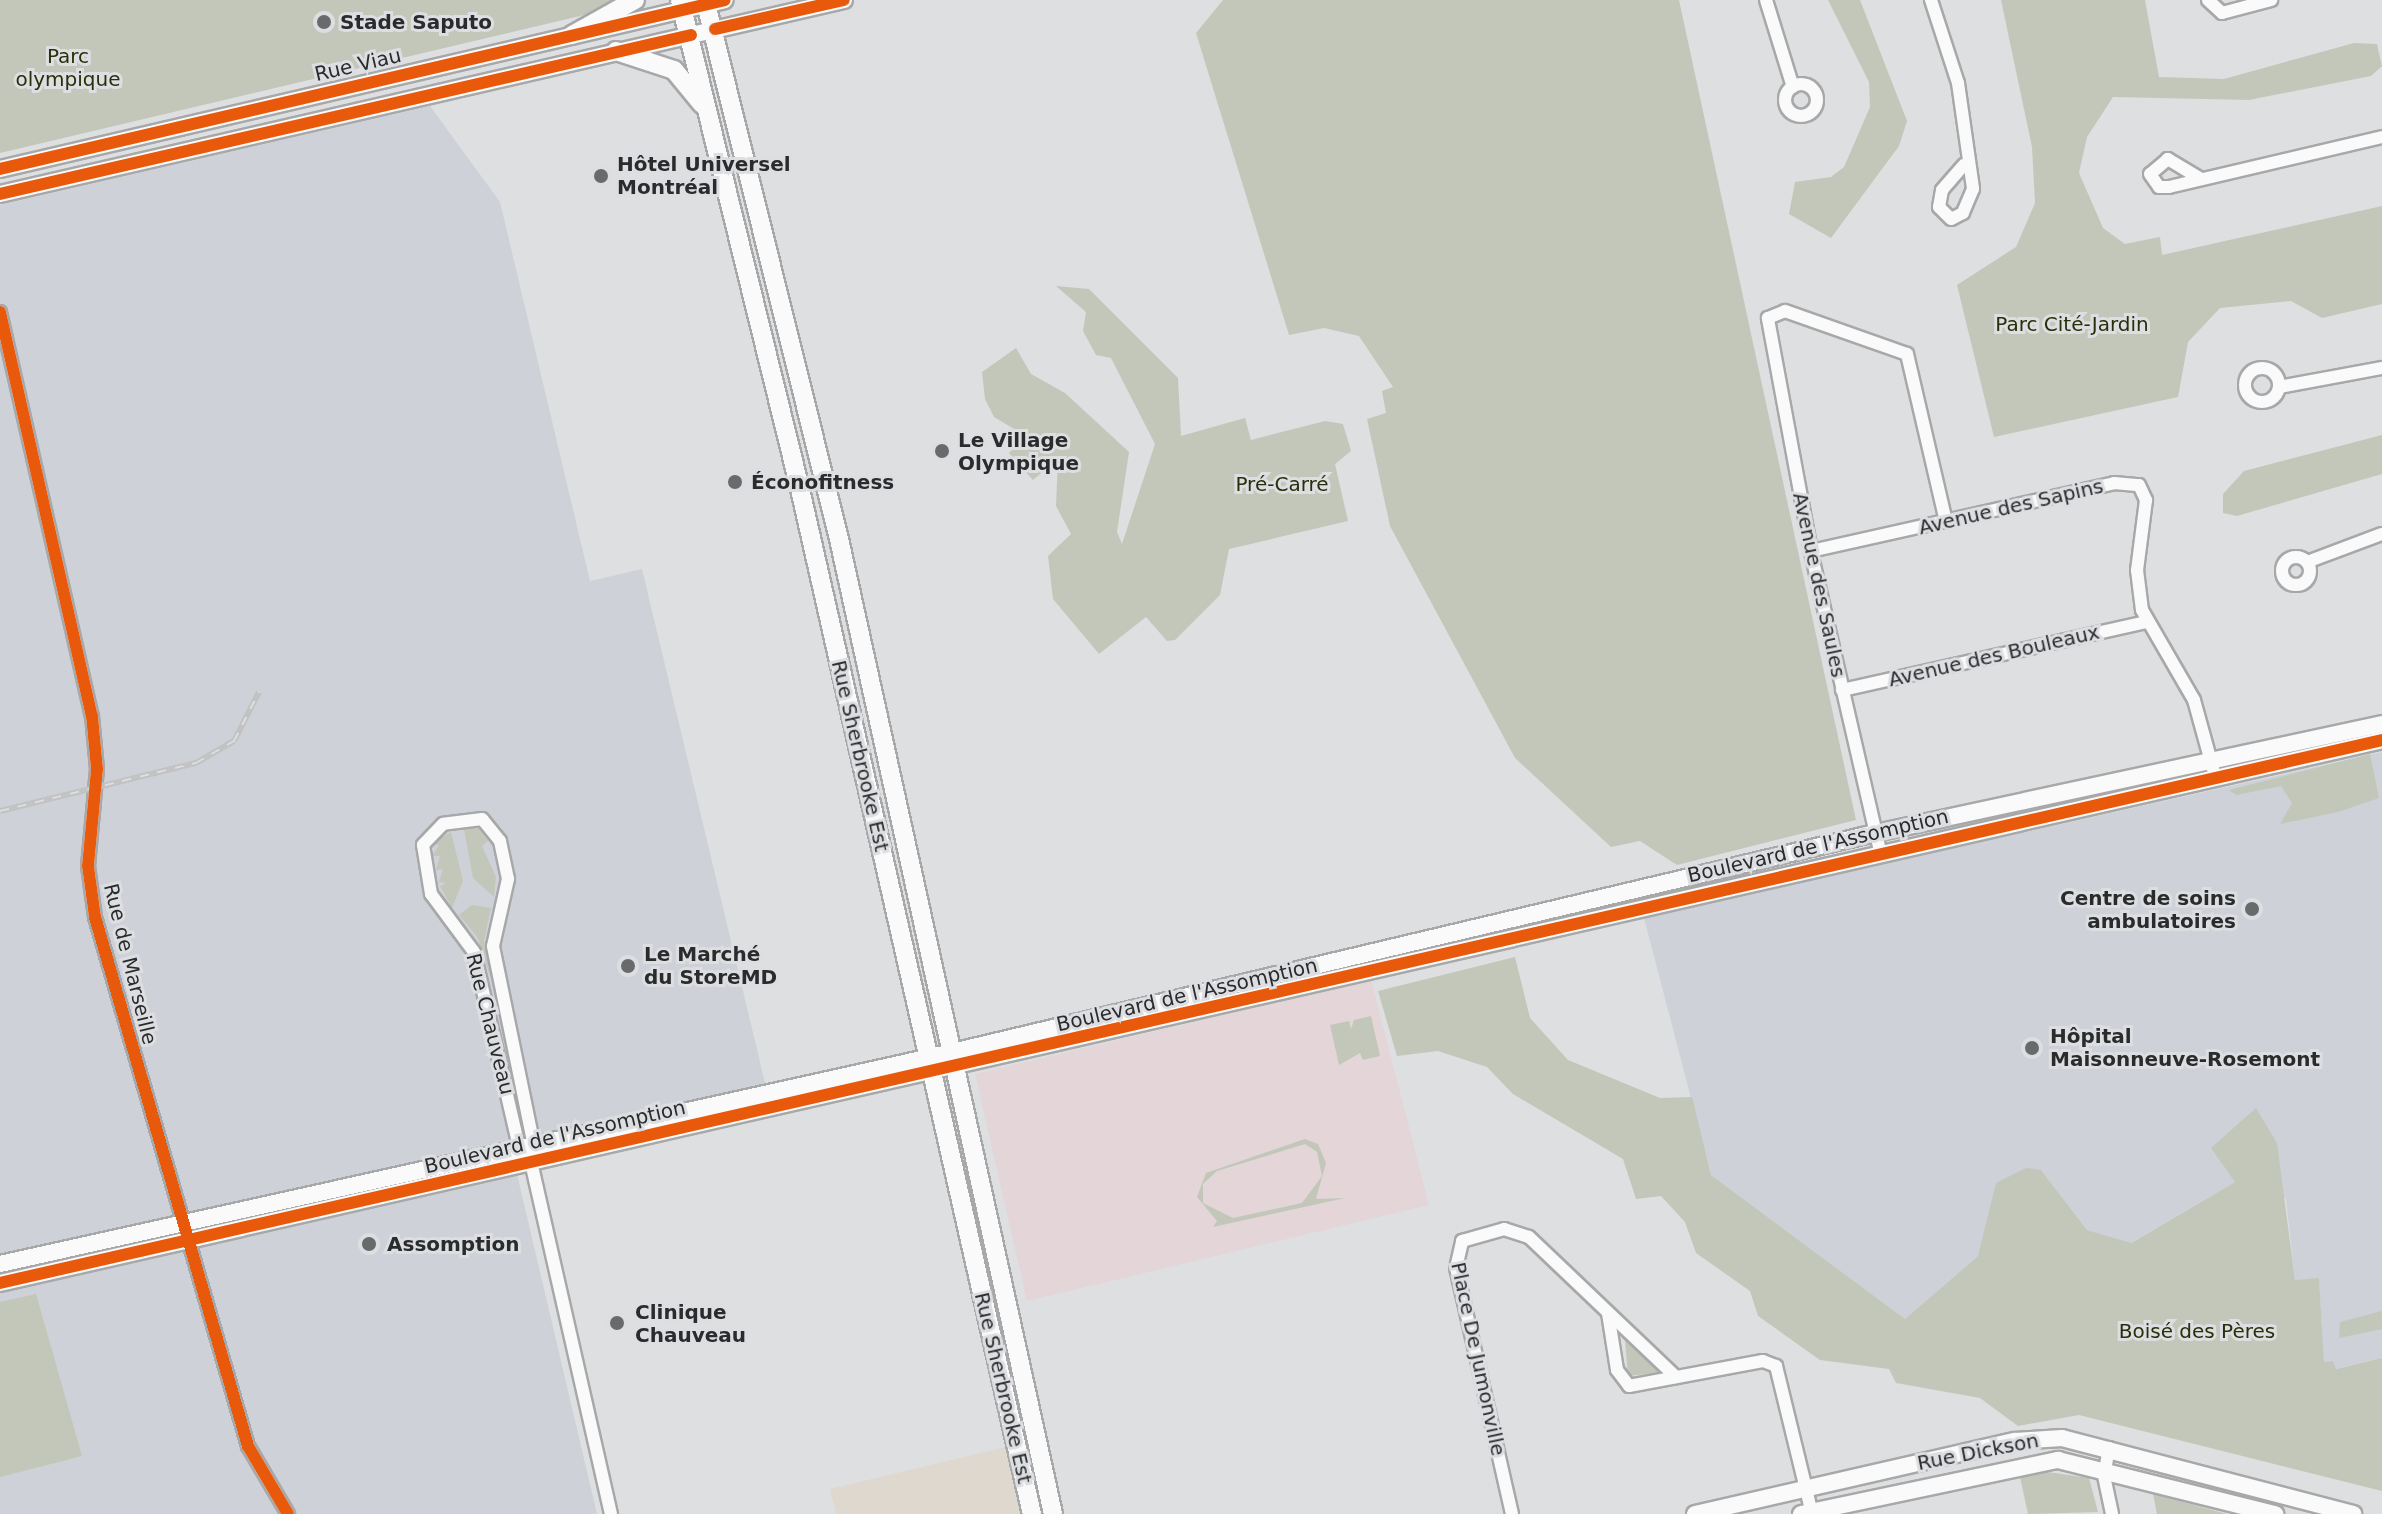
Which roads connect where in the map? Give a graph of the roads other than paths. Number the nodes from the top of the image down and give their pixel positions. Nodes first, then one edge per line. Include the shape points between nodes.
1 (635, 0) edge
2 (844, 0) edge
3 (1766, 0) edge
4 (1931, 0) edge
5 (2208, 0) edge
6 (2271, 0) edge
7 (713, 1) edge
8 (2248, 2) edge
9 (682, 5) edge
10 (715, 29) junction
11 (572, 35) junction
12 (691, 35) junction
13 (616, 51) junction
14 (1793, 87) dead end
15 (710, 116) junction
16 (2382, 137) edge
17 (1964, 165) dead end
18 (0, 169) edge
19 (2201, 179) dead end
20 (0, 194) edge
21 (0, 312) edge
22 (790, 337) junction
23 (766, 343) junction
24 (2382, 368) edge
25 (2279, 387) dead end
26 (1946, 522) junction
27 (2382, 534) edge
28 (1811, 551) junction
29 (2307, 562) dead end
30 (2146, 622) junction
31 (1842, 690) junction
32 (2382, 724) edge
33 (2382, 740) edge
34 (2213, 769) junction
35 (1878, 842) junction
36 (953, 1061) junction
37 (933, 1066) junction
38 (863, 1081) junction
39 (538, 1142) junction
40 (519, 1147) junction
41 (531, 1162) junction
42 (179, 1223) junction
43 (184, 1240) junction
44 (0, 1264) edge
45 (0, 1283) edge
46 (1608, 1313) junction
47 (1676, 1377) junction
48 (2109, 1448) junction
49 (2104, 1467) junction
50 (1806, 1489) junction
51 (2284, 1496) junction
52 (1808, 1513) edge
53 (288, 1514) edge
54 (611, 1514) edge
55 (1032, 1514) edge
56 (1053, 1514) edge
57 (1512, 1514) edge
58 (1695, 1514) edge
59 (2112, 1514) edge
60 (2277, 1514) edge
61 (2353, 1514) edge

1 - 11 main road
2 - 10 street
3 - 14 street
4 - 17 street via 1958,83
5 - 8 street via 2222,13
6 - 8 street
7 - 9 street, Rue Viau
7 - 10 main road, Rue Sherbrooke Est
9 - 11 street, Rue Viau
9 - 12 main road, Rue Sherbrooke Est
10 - 12 street
10 - 22 main road, Rue Sherbrooke Est
11 - 18 street, Rue Viau
12 - 13 street
12 - 15 main road, Rue Sherbrooke Est
13 - 15 main road via 674,70
13 - 20 street
15 - 23 main road, Rue Sherbrooke Est
16 - 19 street
21 - 42 street, Rue de Marseille via 94,725 91,901
22 - 23 main road
22 - 36 main road, Rue Sherbrooke Est
23 - 37 main road, Rue Sherbrooke Est
24 - 25 street
26 - 28 street, Avenue des Sapins
26 - 28 street, Avenue des Saules via 1907,354 1785,311 1768,318
26 - 30 street, Avenue des Sapins via 2114,483 2139,485 2145,492 2137,570
27 - 29 street
28 - 31 street, Avenue des Saules
30 - 31 street, Avenue des Bouleaux
30 - 34 street, Avenue des Sapins via 2194,700
31 - 35 street, Avenue des Saules
32 - 34 street, Boulevard de l'Assomption
33 - 34 street, Boulevard de l'Assomption
34 - 35 street, Boulevard de l'Assomption
35 - 36 street, Boulevard de l'Assomption
36 - 37 street, Boulevard de l'Assomption
36 - 56 main road, Rue Sherbrooke Est
37 - 38 street, Boulevard de l'Assomption
37 - 55 main road, Rue Sherbrooke Est
38 - 39 street, Boulevard de l'Assomption
38 - 41 street, Boulevard de l'Assomption
39 - 40 street, Boulevard de l'Assomption
39 - 40 street, Rue Chauveau via 493,946 508,879 495,830 471,818 433,828 423,855 434,899 474,952
39 - 41 street
40 - 41 street, Rue Chauveau
40 - 42 street, Boulevard de l'Assomption
41 - 43 street, Boulevard de l'Assomption
41 - 54 street, Rue Chauveau
42 - 43 street, Rue de Marseille
42 - 44 street, Boulevard de l'Assomption
43 - 45 street, Boulevard de l'Assomption
43 - 53 street, Rue de Marseille via 248,1446
46 - 47 street, Place De Jumonville
46 - 47 street via 1624,1383
46 - 57 street, Place De Jumonville via 1516,1230 1486,1232 1458,1245 1456,1268
47 - 50 street via 1763,1361 1776,1366
48 - 49 street
48 - 50 street, Rue Dickson via 2062,1438 2015,1441
48 - 51 street, Rue Dickson
49 - 52 street, Rue Dickson via 2040,1461
49 - 59 street
49 - 60 street, Rue Dickson
50 - 52 street
50 - 58 street, Rue Dickson
51 - 60 street
51 - 61 street, Rue Dickson

